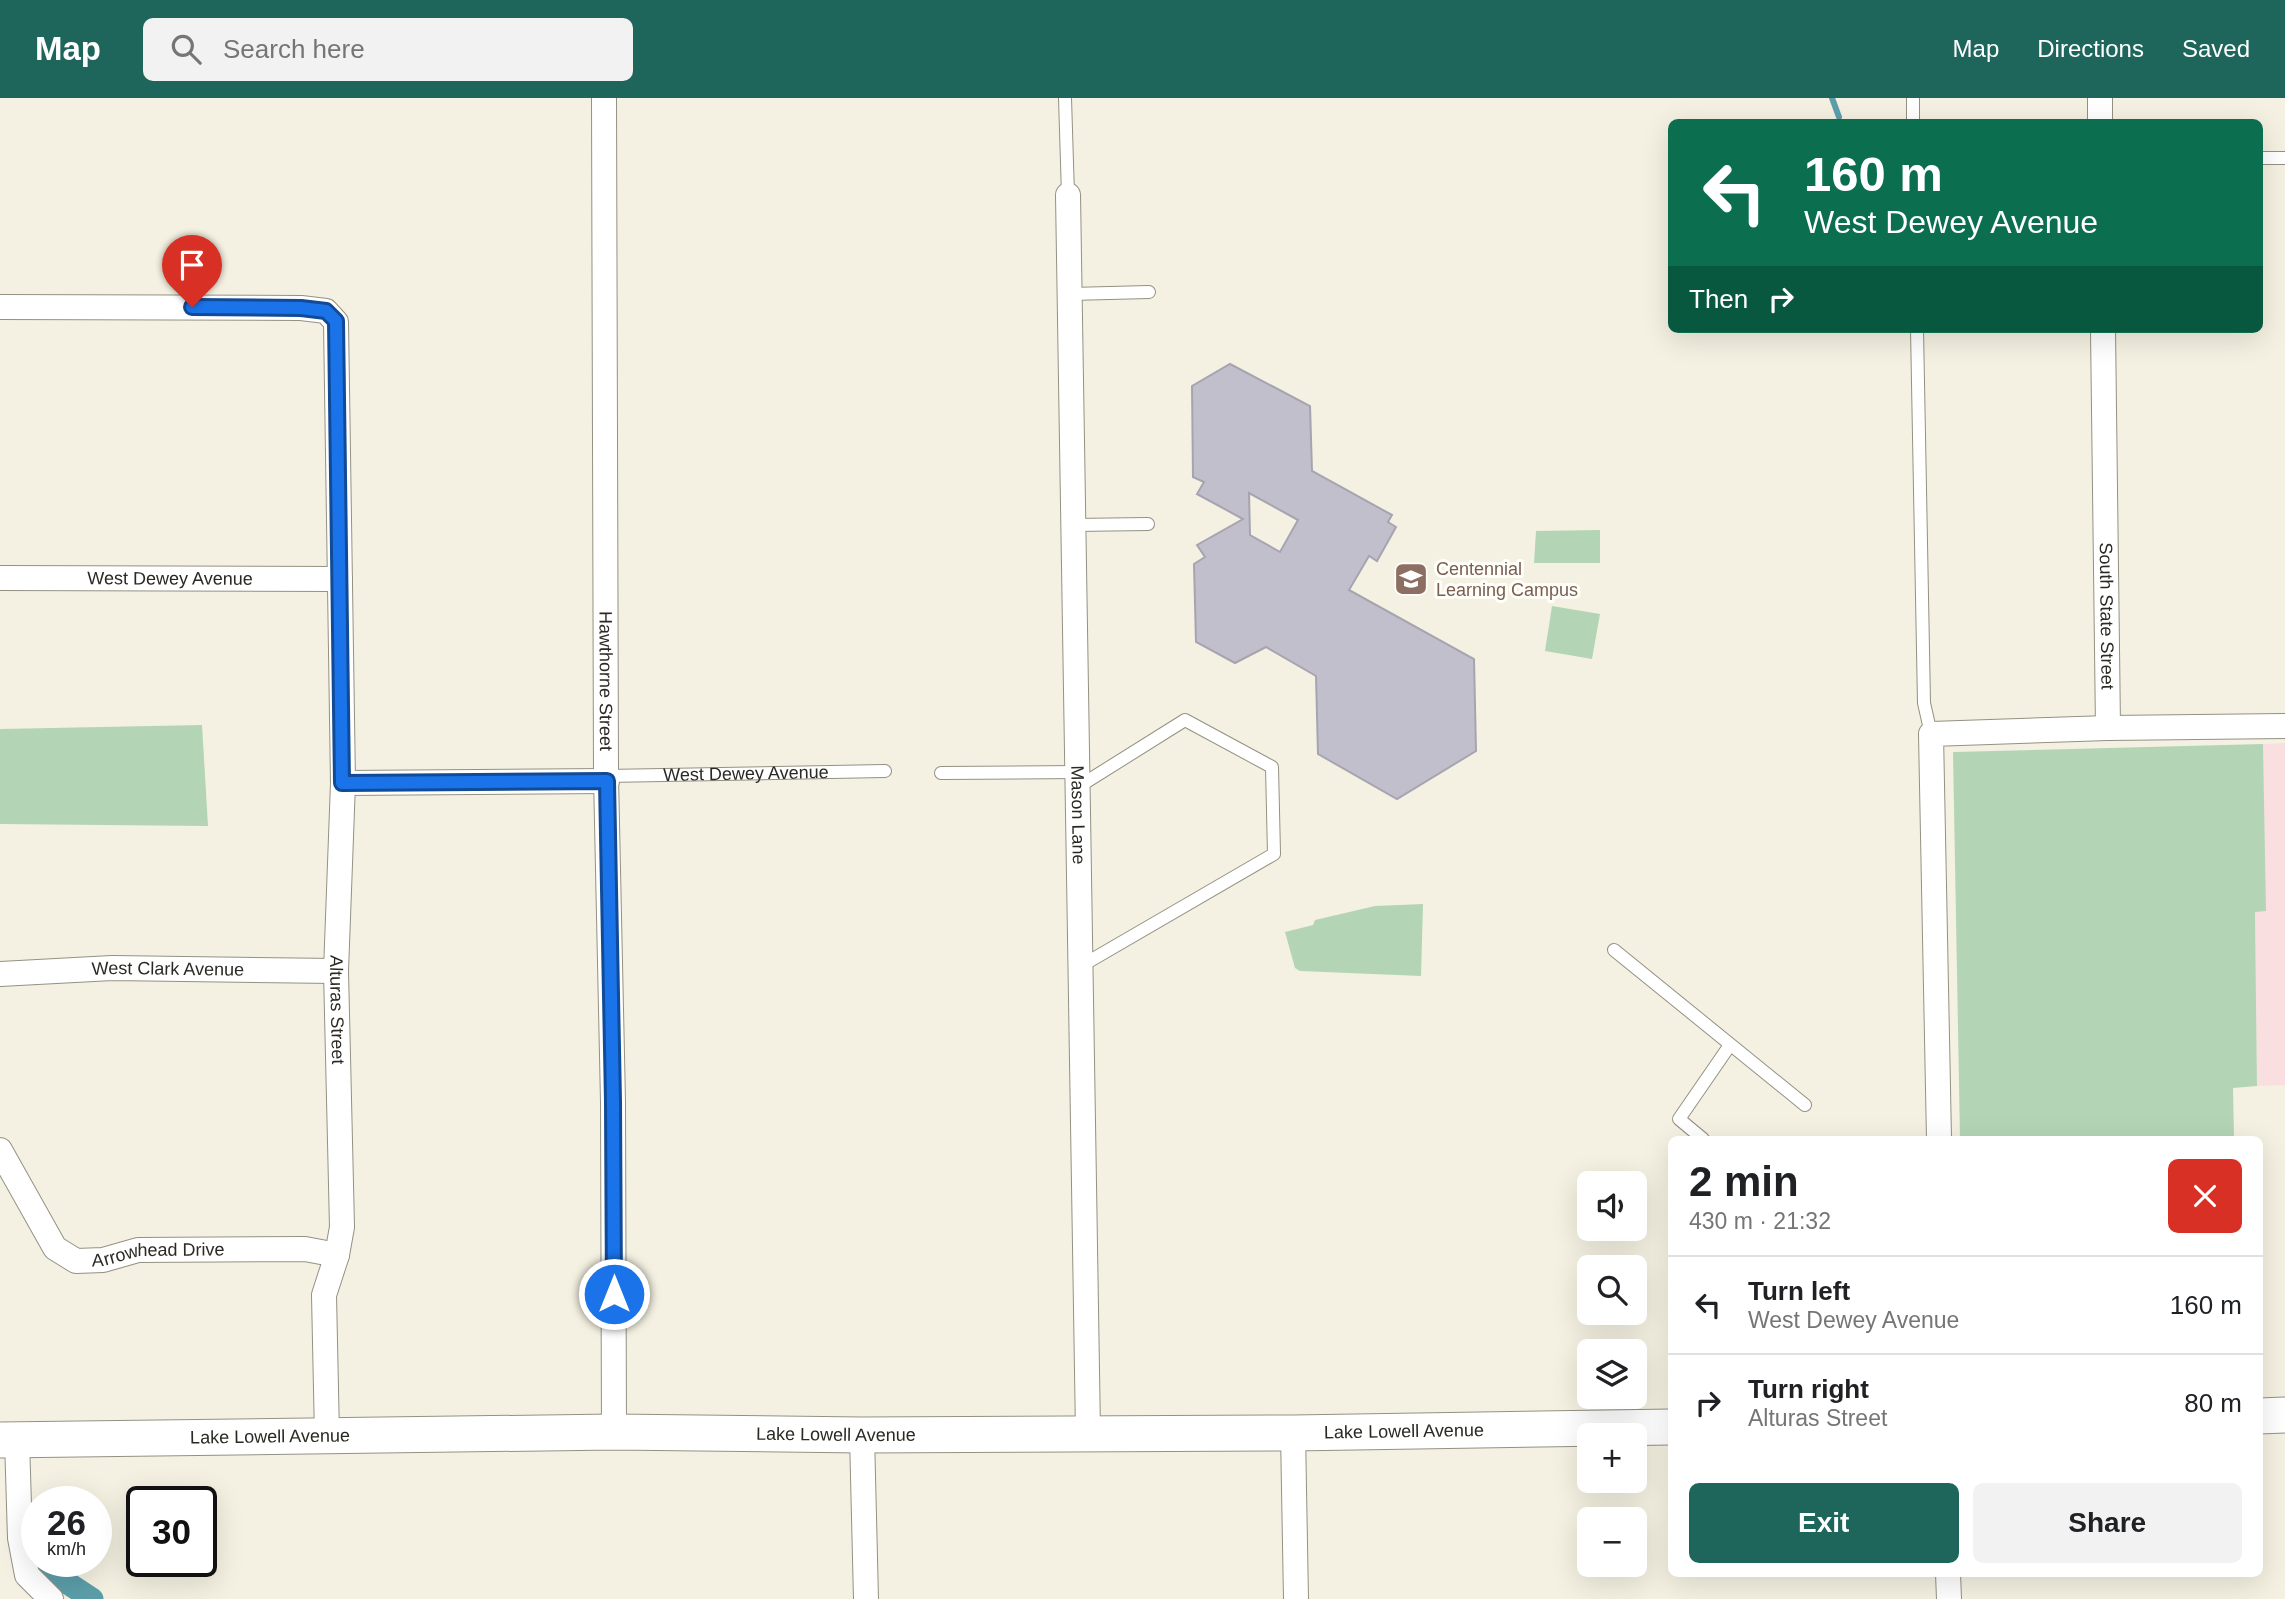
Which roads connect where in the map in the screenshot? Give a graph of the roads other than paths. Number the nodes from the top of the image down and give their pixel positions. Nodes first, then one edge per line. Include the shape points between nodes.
1 (604, 98) edge
2 (1065, 98) edge
3 (1913, 98) edge
4 (2100, 98) edge
5 (1913, 119) edge
6 (2100, 119) edge
7 (2263, 158) edge
8 (2285, 158) edge
9 (1068, 195) joint
10 (1149, 292) dead end
11 (1070, 294) junction
12 (0, 307) edge
13 (1917, 333) edge
14 (2103, 333) edge
15 (1149, 524) dead end
16 (1073, 525) junction
17 (0, 578) edge
18 (340, 579) junction
19 (2285, 726) edge
20 (2108, 728) junction
21 (1931, 734) junction
22 (885, 771) dead end
23 (942, 773) dead end
24 (606, 778) junction
25 (1078, 779) junction
26 (342, 783) junction
27 (1614, 950) dead end
28 (1081, 966) junction
29 (336, 971) junction
30 (0, 974) edge
31 (1730, 1045) junction
32 (1805, 1105) dead end
33 (1699, 1136) edge
34 (1939, 1136) edge
35 (0, 1150) edge
36 (337, 1255) junction
37 (2285, 1415) edge
38 (2263, 1416) edge
39 (1668, 1427) edge
40 (614, 1432) junction
41 (1088, 1432) junction
42 (1293, 1433) junction
43 (862, 1435) junction
44 (327, 1436) junction
45 (9, 1440) edge
46 (1948, 1577) edge
47 (51, 1599) edge
48 (866, 1599) edge
49 (1296, 1599) edge
50 (1949, 1599) edge

1 - 24 street, Hawthorne Street
2 - 9 lane
3 - 5 lane
4 - 6 street
7 - 8 lane
9 - 11 street, Mason Lane
10 - 11 lane
11 - 16 street, Mason Lane
12 - 18 street, Alturas Street via 326,311 336,321
13 - 21 lane via 1924,703
14 - 20 street, South State Street
15 - 16 lane
16 - 25 street, Mason Lane
17 - 18 street, West Dewey Avenue
18 - 26 street, Alturas Street
19 - 20 street
20 - 21 street
21 - 34 street
22 - 24 lane, West Dewey Avenue
23 - 25 lane
24 - 26 street, West Dewey Avenue
24 - 40 street, Hawthorne Street
25 - 28 street, Mason Lane
25 - 28 lane via 1185,720 1272,767 1274,854
26 - 29 street, Alturas Street
27 - 31 lane
28 - 41 street, Mason Lane
29 - 30 street, West Clark Avenue via 112,968
29 - 36 street, Alturas Street via 342,1227
31 - 32 lane
31 - 33 lane via 1679,1119
35 - 36 street, Arrowhead Drive via 55,1248 76,1261 103,1260 138,1250 305,1249
36 - 44 street, Alturas Street via 324,1295
37 - 38 main road
39 - 42 main road, Lake Lowell Avenue
40 - 43 main road, Lake Lowell Avenue
40 - 44 main road, Lake Lowell Avenue
41 - 42 main road, Lake Lowell Avenue
41 - 43 main road, Lake Lowell Avenue
42 - 49 street
43 - 48 street
44 - 45 main road, Lake Lowell Avenue
45 - 47 street via 27,1575
46 - 50 street

